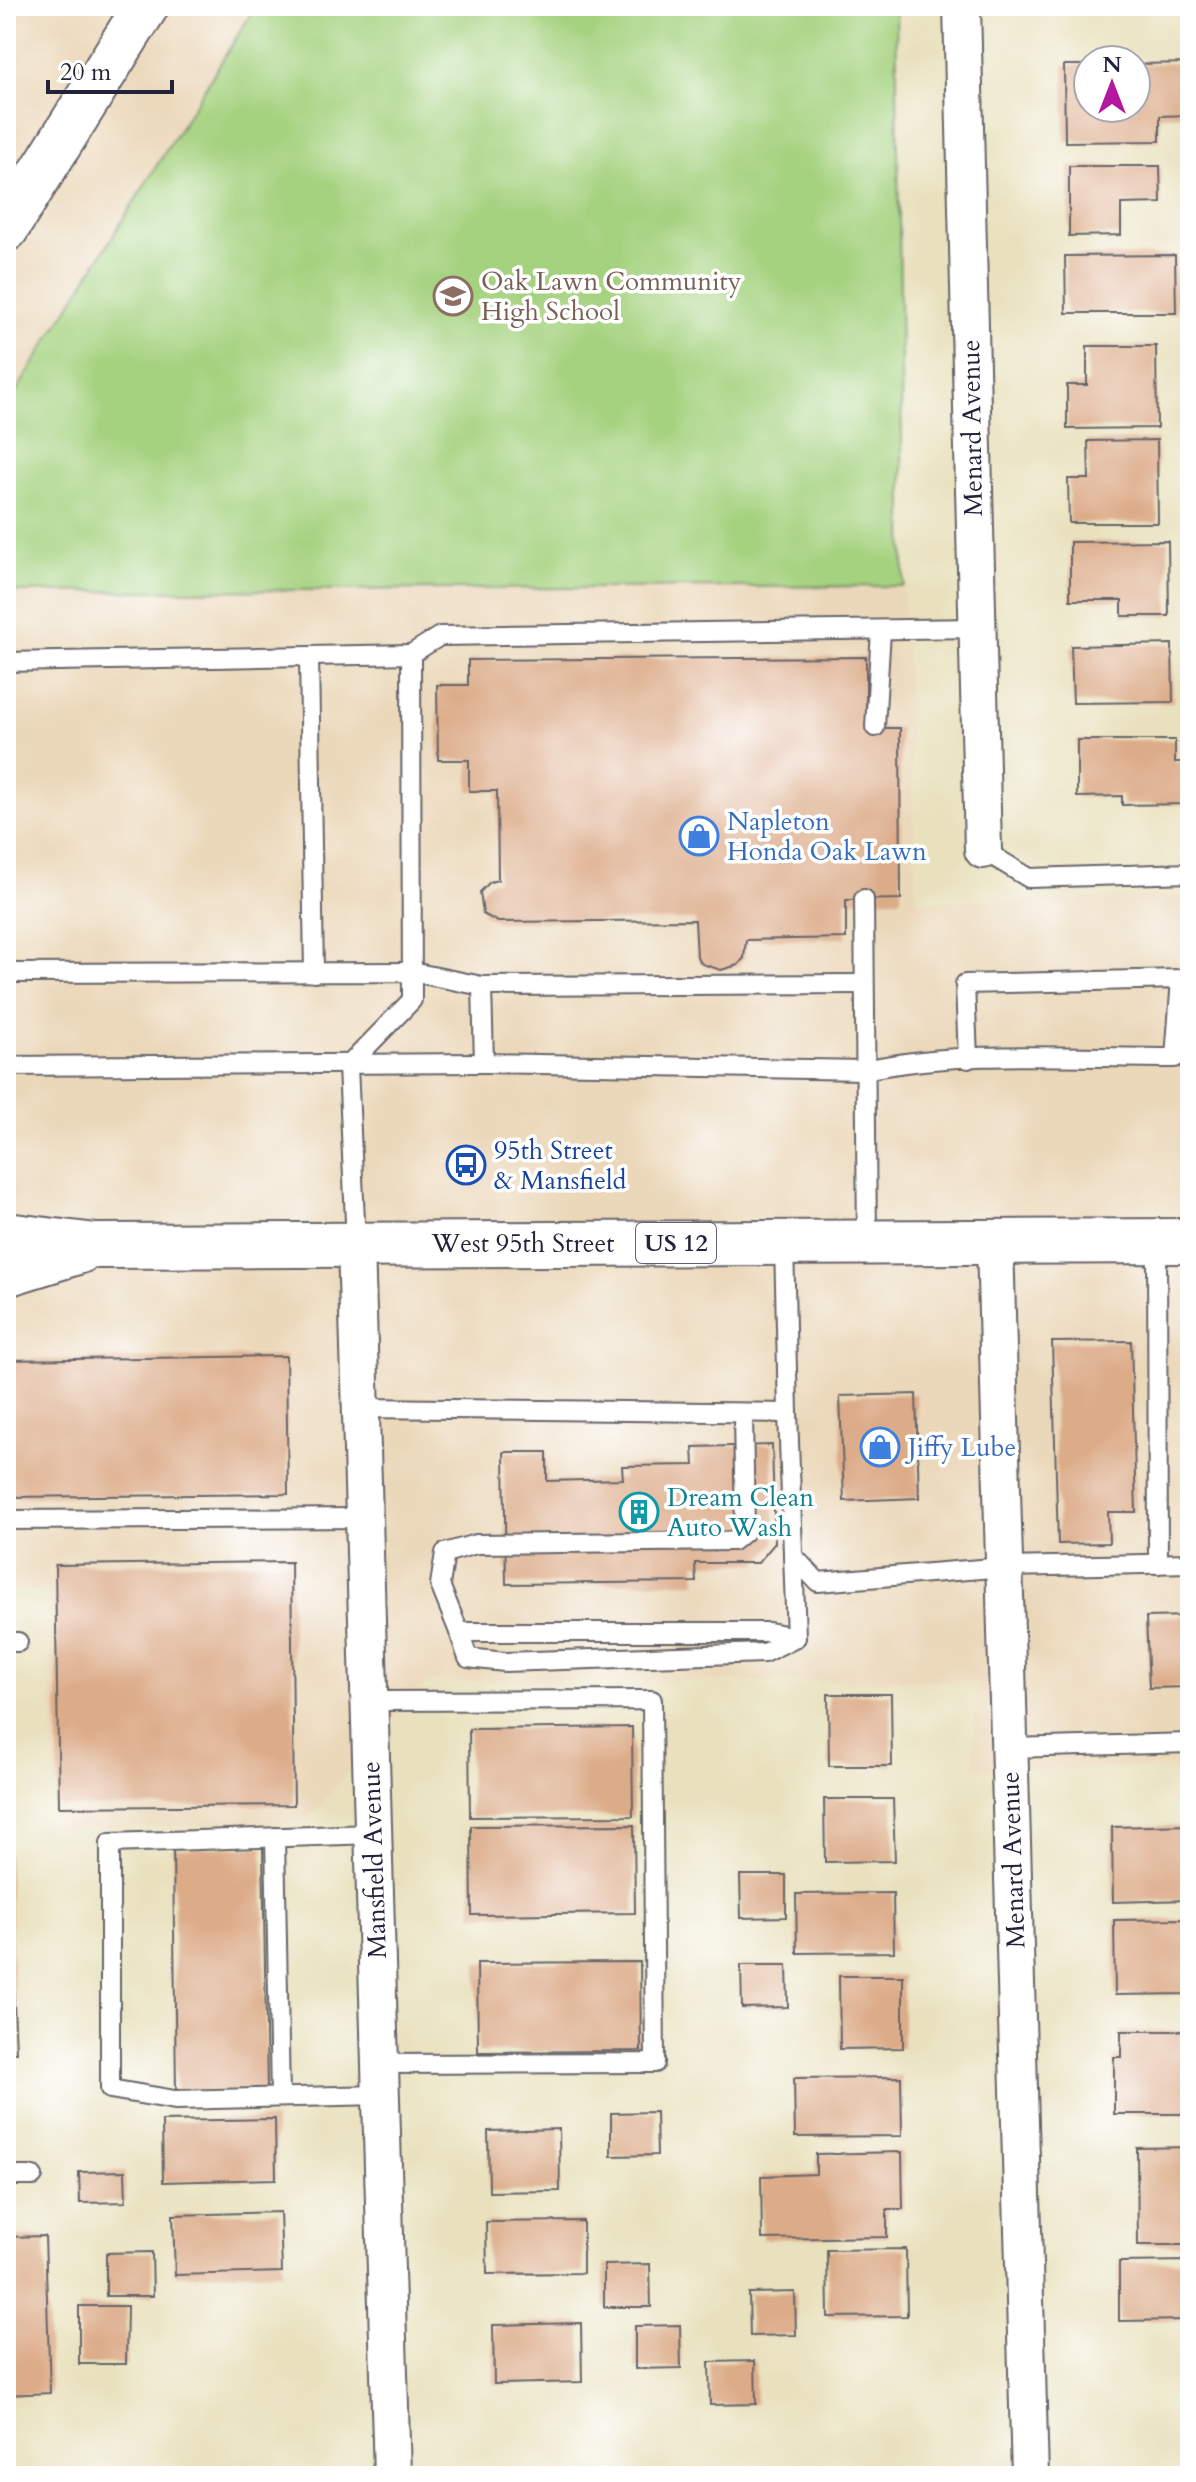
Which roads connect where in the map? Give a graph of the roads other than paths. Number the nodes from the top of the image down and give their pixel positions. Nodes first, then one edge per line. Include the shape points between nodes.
1 (146, 6) edge
2 (962, 6) edge
3 (6, 229) edge
4 (977, 628) junction
5 (881, 631) junction
6 (411, 654) junction
7 (309, 656) junction
8 (6, 662) edge
9 (875, 727) dead end
10 (983, 850) joint
11 (1190, 873) edge
12 (864, 899) dead end
13 (412, 972) junction
14 (6, 973) edge
15 (314, 973) junction
16 (863, 984) junction
17 (482, 986) junction
18 (968, 1059) junction
19 (484, 1063) junction
20 (6, 1066) edge
21 (348, 1066) junction
22 (865, 1070) junction
23 (6, 1235) edge
24 (1174, 1242) edge
25 (784, 1243) junction
26 (867, 1243) junction
27 (995, 1243) junction
28 (356, 1244) junction
29 (96, 1246) junction
30 (6, 1274) edge
31 (361, 1408) junction
32 (788, 1413) junction
33 (743, 1415) junction
34 (364, 1518) junction
35 (6, 1520) edge
36 (793, 1556) junction
37 (1190, 1563) edge
38 (1158, 1564) junction
39 (1005, 1567) junction
40 (459, 1632) junction
41 (796, 1637) junction
42 (370, 1701) junction
43 (1190, 1743) edge
44 (1010, 1748) junction
45 (373, 1834) junction
46 (275, 1837) junction
47 (380, 2079) junction
48 (280, 2097) junction
49 (6, 2176) edge
50 (33, 2176) dead end
51 (392, 2476) edge
52 (1030, 2476) edge

1 - 3 main road
2 - 4 street, Menard Avenue
4 - 5 lane
4 - 10 street, Menard Avenue
5 - 6 lane via 440,636
5 - 9 lane
6 - 7 lane
6 - 13 lane
7 - 8 lane
7 - 15 lane
10 - 11 lane via 1029,878
12 - 16 lane
13 - 15 lane
13 - 17 lane
13 - 21 lane via 412,1000
14 - 15 lane
16 - 17 lane
16 - 22 lane
17 - 19 lane
18 - 18 lane via 1175,1058 1181,979 965,984
18 - 22 lane via 918,1059
19 - 21 lane
19 - 22 lane
20 - 21 lane
21 - 28 lane
22 - 26 lane
23 - 29 main road, West 95th Street / US 12
24 - 27 main road, West 95th Street / US 12
24 - 38 lane
25 - 26 main road, West 95th Street / US 12
25 - 28 main road, West 95th Street / US 12
25 - 32 lane
26 - 27 main road, West 95th Street / US 12
27 - 39 street, Menard Avenue
28 - 29 main road, West 95th Street / US 12
28 - 31 street, Mansfield Avenue
29 - 30 main road, West 95th Street / US 12
31 - 33 lane
31 - 34 street, Mansfield Avenue
32 - 33 lane
32 - 36 lane
33 - 40 lane via 745,1531 733,1541 476,1544 445,1553 440,1585
34 - 35 lane
34 - 42 street, Mansfield Avenue
36 - 39 lane via 818,1582
36 - 41 lane
37 - 38 lane
38 - 39 lane
39 - 44 street, Menard Avenue
40 - 41 lane via 769,1632
40 - 41 lane via 468,1658 505,1662 764,1653
42 - 45 street, Mansfield Avenue
42 - 47 lane via 652,1700 655,2063
43 - 44 lane
44 - 52 street, Menard Avenue
45 - 46 lane
45 - 47 street, Mansfield Avenue
46 - 48 lane
46 - 48 lane via 110,1843 110,2089 175,2100
47 - 48 lane
47 - 51 street, Mansfield Avenue
49 - 50 lane

